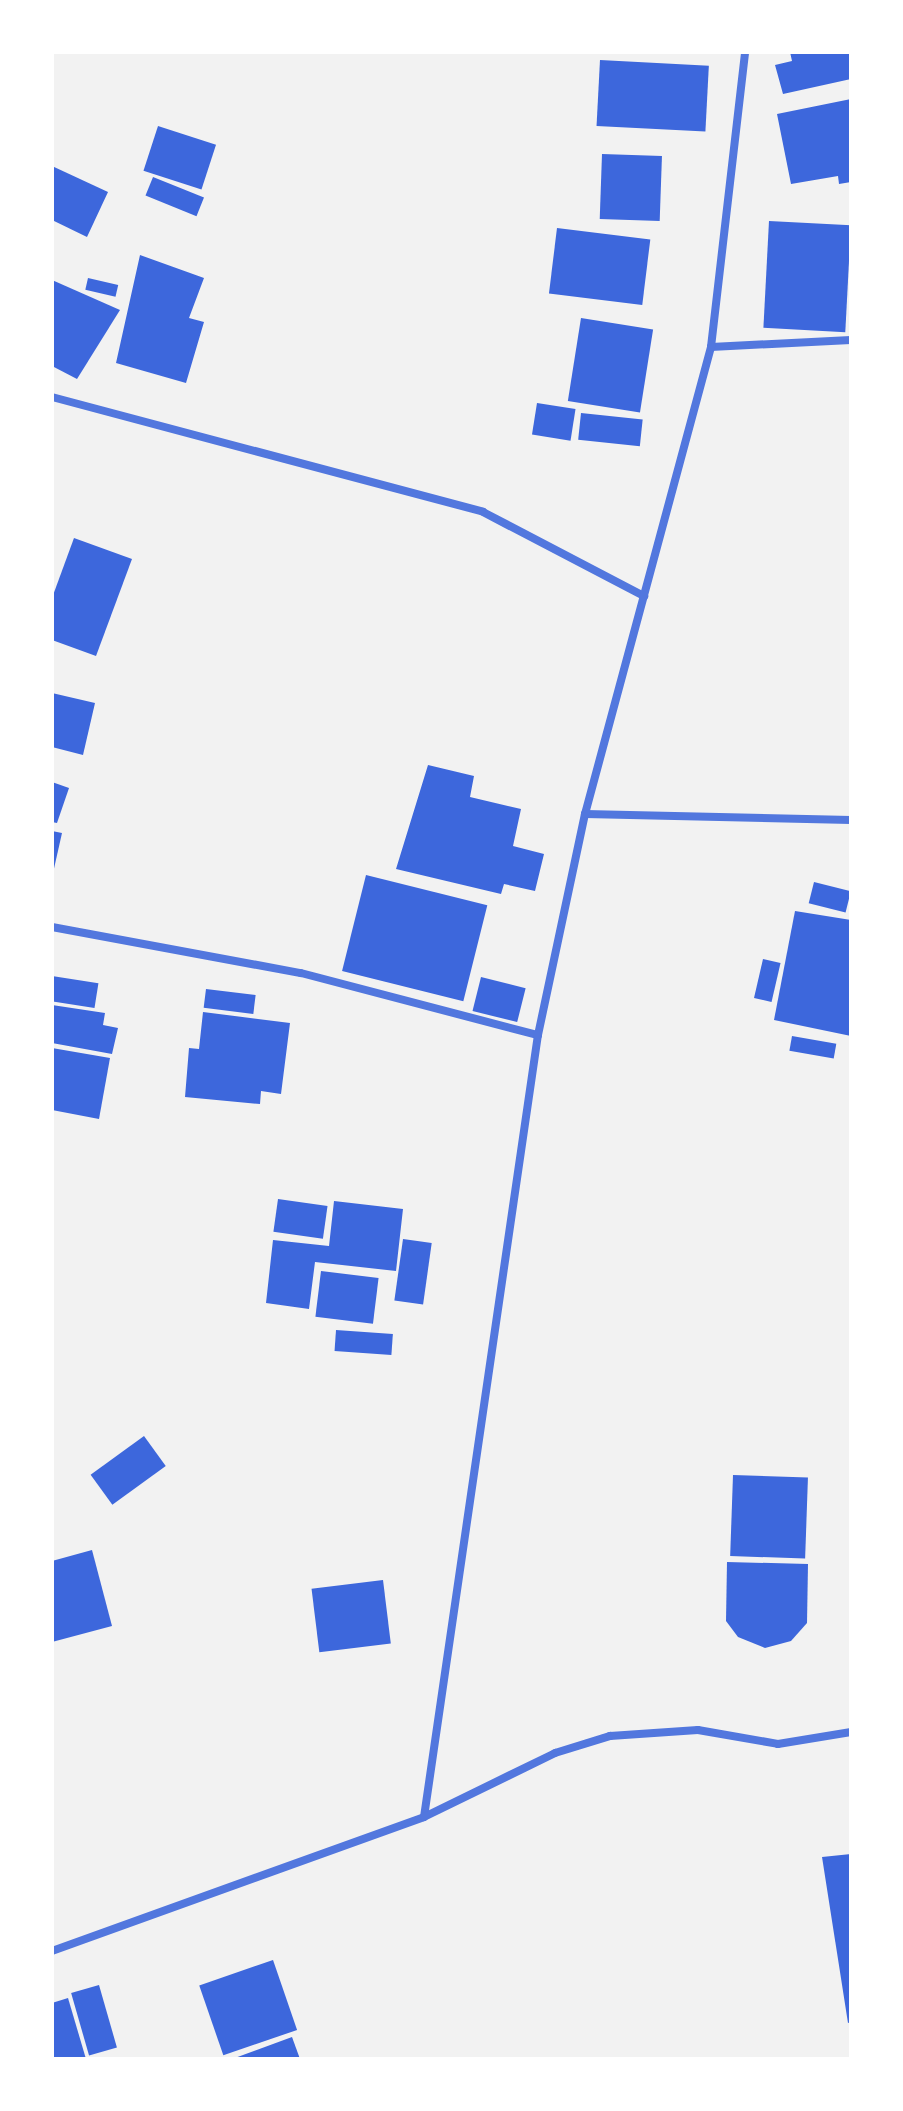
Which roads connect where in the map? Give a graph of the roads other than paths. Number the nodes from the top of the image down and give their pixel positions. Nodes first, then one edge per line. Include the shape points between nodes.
1 (745, 52) edge
2 (851, 340) edge
3 (711, 347) junction
4 (52, 397) edge
5 (644, 596) junction
6 (585, 814) junction
7 (851, 820) edge
8 (52, 927) edge
9 (538, 1035) junction
10 (851, 1732) edge
11 (424, 1817) junction
12 (52, 1951) edge

1 - 3 street
2 - 3 street
3 - 5 street
4 - 5 street via 483,512
5 - 6 street
6 - 7 street
6 - 9 street
8 - 9 street via 301,973
9 - 11 street
10 - 11 street via 778,1744 698,1730 610,1736 555,1753
11 - 12 street

